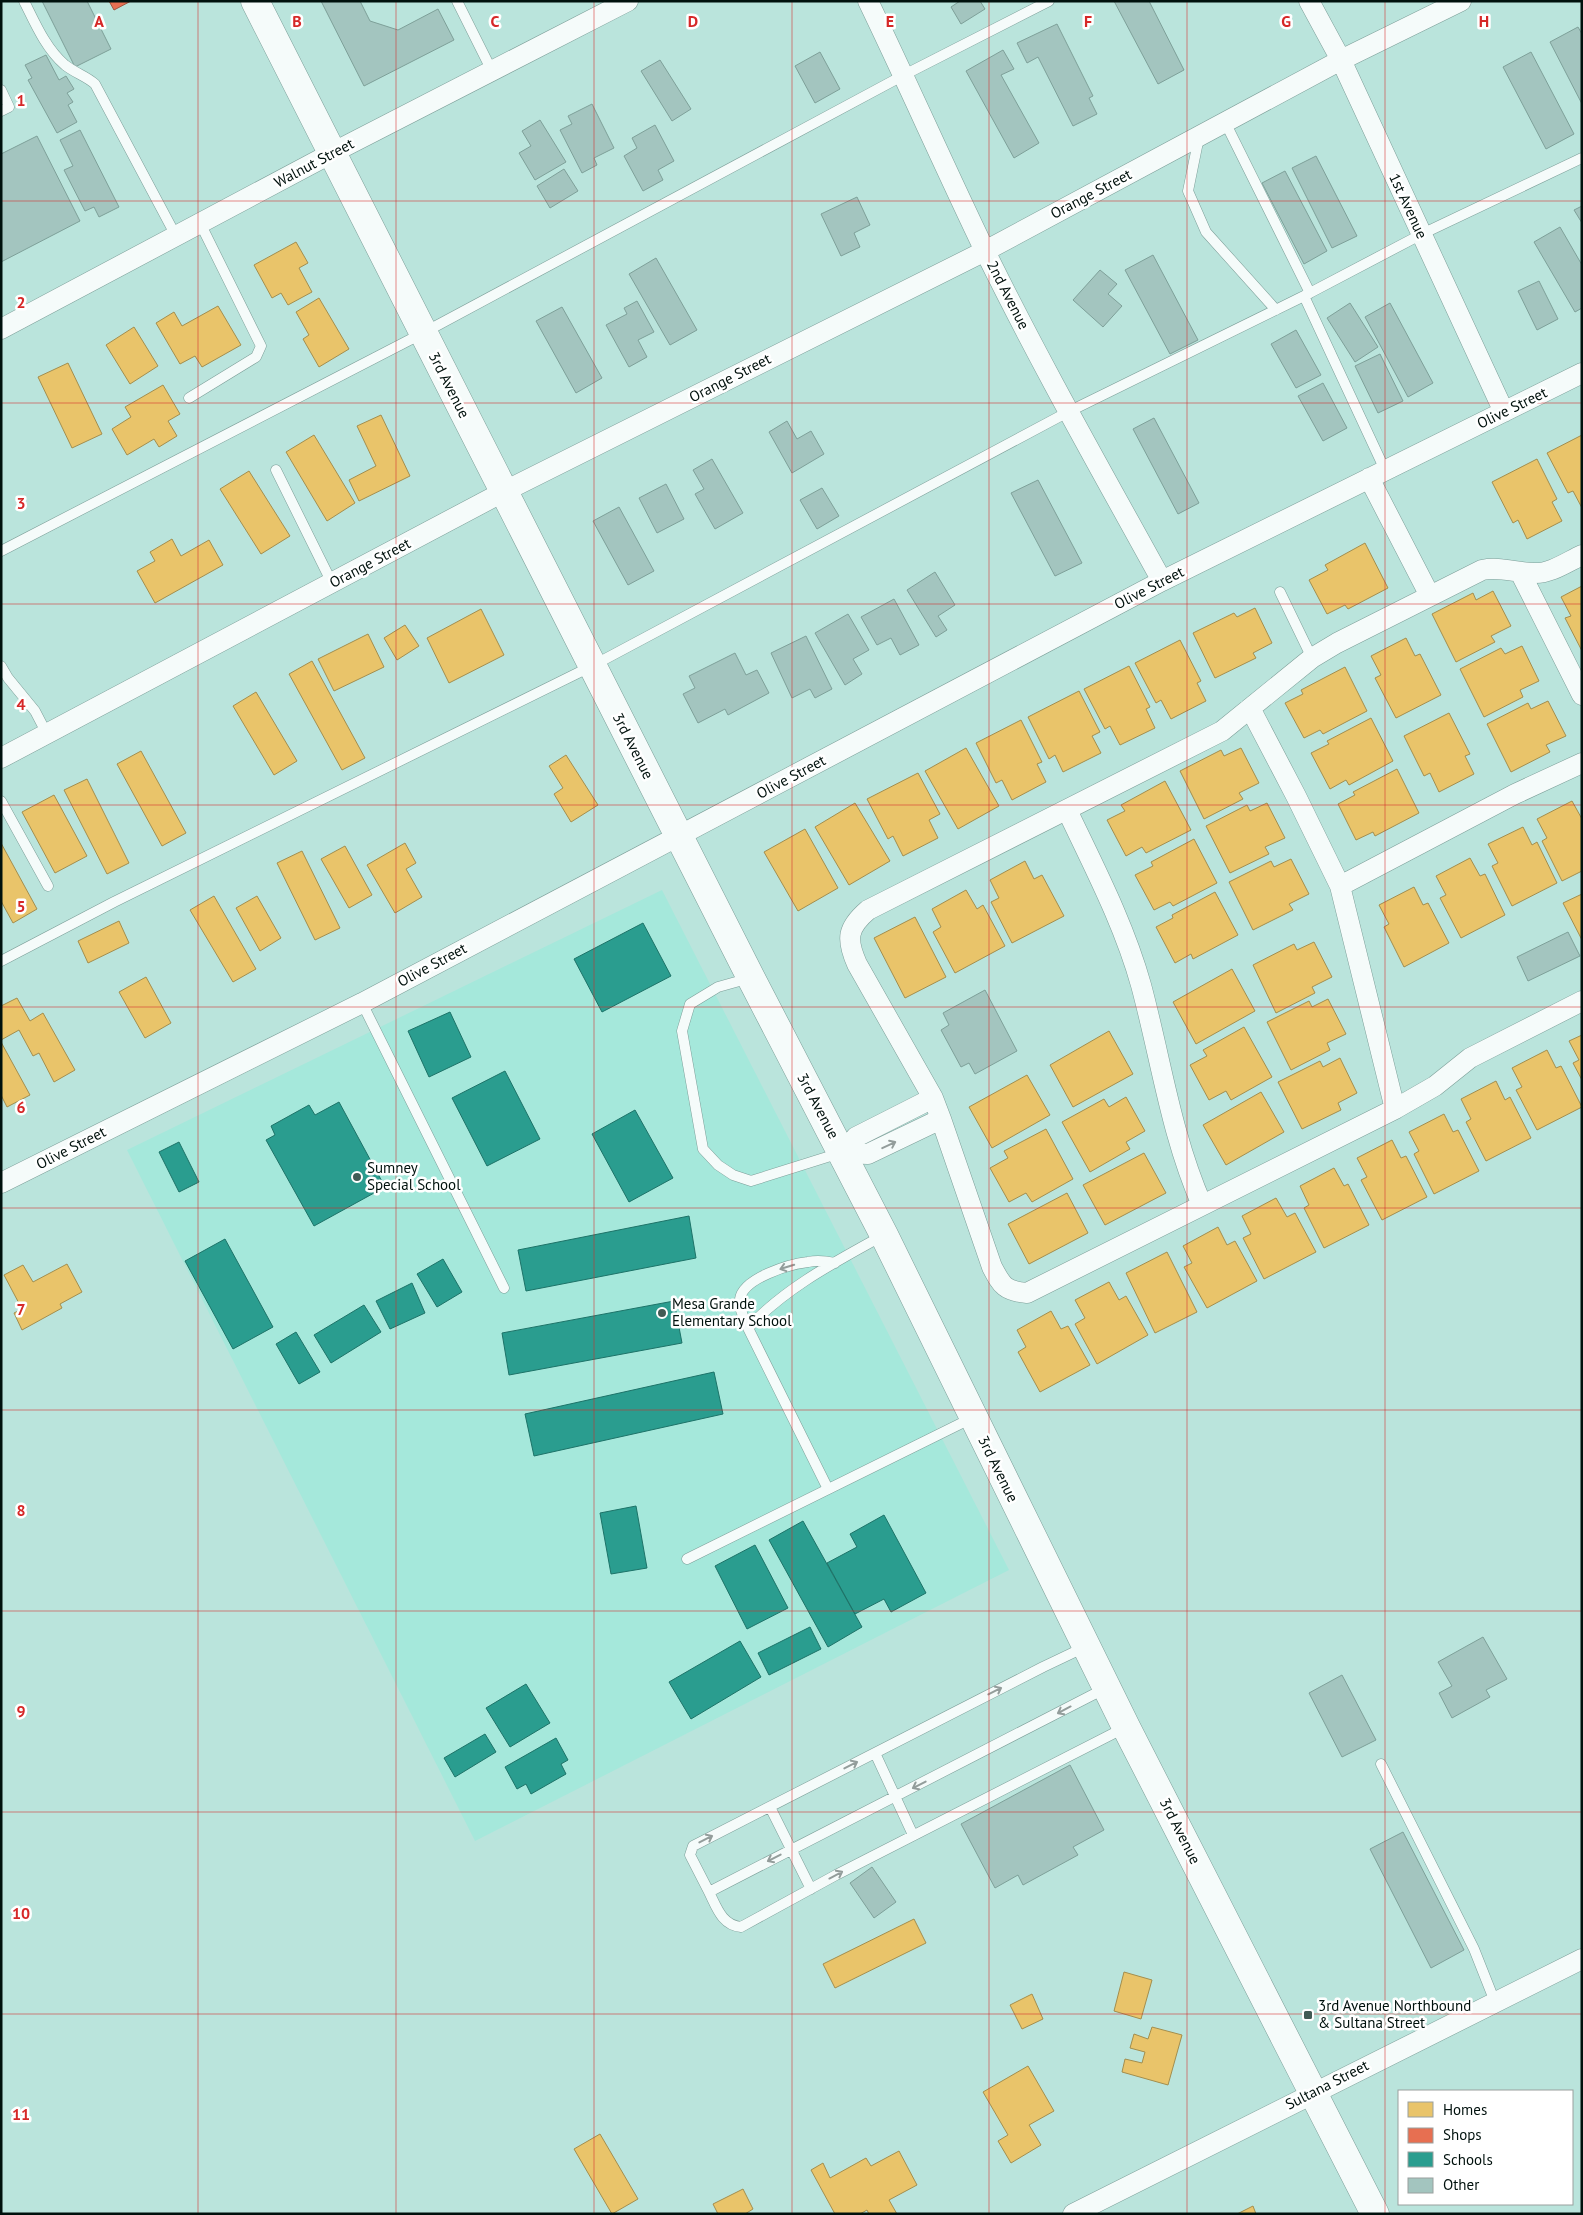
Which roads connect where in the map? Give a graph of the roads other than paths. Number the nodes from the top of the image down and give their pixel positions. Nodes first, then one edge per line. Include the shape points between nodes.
1 (24, 1) edge
2 (256, 1) edge
3 (457, 1) edge
4 (628, 1) edge
5 (868, 1) edge
6 (1049, 1) edge
7 (1309, 1) edge
8 (1460, 1) edge
9 (1341, 60) junction
10 (492, 71) junction
11 (904, 75) junction
12 (1, 90) edge
13 (1, 111) edge
14 (1225, 122) junction
15 (1200, 135) junction
16 (332, 152) junction
17 (1582, 158) edge
18 (200, 223) junction
19 (1422, 234) junction
20 (176, 236) junction
21 (985, 251) junction
22 (1307, 294) junction
23 (1276, 310) junction
24 (1, 329) edge
25 (423, 333) junction
26 (1582, 373) edge
27 (190, 398) dead end
28 (1068, 412) junction
29 (1504, 412) junction
30 (276, 470) dead end
31 (1377, 474) junction
32 (503, 492) junction
33 (1, 551) edge
34 (1582, 554) edge
35 (1520, 572) junction
36 (1162, 581) junction
37 (332, 583) junction
38 (1280, 592) dead end
39 (1430, 596) junction
40 (1312, 658) junction
41 (1, 666) edge
42 (592, 666) junction
43 (1582, 695) edge
44 (1250, 708) junction
45 (47, 734) junction
46 (1, 758) edge
47 (1582, 763) edge
48 (1, 800) edge
49 (1067, 810) junction
50 (680, 836) junction
51 (48, 886) dead end
52 (1340, 886) junction
53 (1, 961) edge
54 (751, 978) junction
55 (1582, 1001) edge
56 (362, 1002) junction
57 (932, 1098) junction
58 (1396, 1108) junction
59 (941, 1119) junction
60 (842, 1153) junction
61 (1, 1183) edge
62 (1202, 1206) junction
63 (884, 1235) junction
64 (835, 1263) junction
65 (504, 1288) dead end
66 (748, 1328) junction
67 (973, 1417) junction
68 (828, 1489) junction
69 (687, 1559) dead end
70 (1087, 1646) junction
71 (1107, 1688) junction
72 (1126, 1727) junction
73 (875, 1753) junction
74 (1381, 1764) dead end
75 (895, 1797) junction
76 (770, 1807) junction
77 (914, 1835) junction
78 (791, 1850) junction
79 (811, 1888) junction
80 (709, 1892) junction
81 (1582, 1959) edge
82 (1495, 2002) junction
83 (1313, 2092) junction
84 (1073, 2214) edge
85 (1375, 2214) edge

1 - 20 lane via 58,58 95,84
2 - 16 street, 3rd Avenue
3 - 10 lane
4 - 10 street, Walnut Street
5 - 11 street, 2nd Avenue
6 - 11 lane
7 - 9 street, 1st Avenue
8 - 9 street, Orange Street
9 - 14 street, Orange Street
9 - 19 street, 1st Avenue
10 - 16 street, Walnut Street
11 - 21 street, 2nd Avenue
11 - 25 lane
12 - 13 lane via 9,107
14 - 15 street, Orange Street
14 - 22 lane
15 - 21 street, Orange Street
15 - 23 lane via 1188,191 1206,232
16 - 18 street, Walnut Street
16 - 25 street, 3rd Avenue
17 - 19 lane
18 - 20 street, Walnut Street
18 - 27 lane via 261,346 256,357
19 - 22 lane
19 - 29 street, 1st Avenue
20 - 24 street, Walnut Street
21 - 28 street, 2nd Avenue
21 - 32 street, Orange Street
22 - 23 lane
22 - 31 lane
23 - 28 lane
25 - 32 street, 3rd Avenue
25 - 33 lane
26 - 29 street, Olive Street
28 - 36 street, 2nd Avenue
28 - 42 lane
29 - 31 street, Olive Street
30 - 37 lane
31 - 36 street, Olive Street
31 - 39 street
32 - 37 street, Orange Street
32 - 42 street, 3rd Avenue
34 - 35 street via 1554,569
35 - 39 street via 1494,567 1482,570
35 - 43 street
36 - 50 street, Olive Street
37 - 45 street, Orange Street
38 - 40 lane
39 - 40 street
40 - 44 street
41 - 45 lane via 36,711
42 - 50 street, 3rd Avenue
42 - 53 lane
44 - 49 street via 1222,731
44 - 52 street
45 - 46 street, Orange Street
47 - 52 street via 1515,794
48 - 51 lane
49 - 57 street via 868,910 856,920 850,934 850,948
49 - 62 street via 1108,896 1140,984 1179,1145
50 - 54 street, 3rd Avenue
50 - 56 street, Olive Street
52 - 58 street
54 - 60 street, 3rd Avenue
54 - 60 lane via 718,987 690,1004 682,1031 704,1149 718,1165 733,1175 751,1180
55 - 58 street via 1470,1058 1435,1086
56 - 61 street, Olive Street
56 - 65 lane
57 - 59 street
57 - 60 street via 856,1137
58 - 62 street
60 -> 59 street via 868,1154
59 - 62 street via 992,1267 1001,1284 1012,1291 1027,1293 1046,1285
60 - 63 street, 3rd Avenue
63 - 64 lane
63 - 67 street, 3rd Avenue
64 - 66 lane via 774,1303
64 -> 66 lane via 806,1262 757,1279 745,1287 740,1298
66 - 68 lane
67 - 68 lane
67 - 70 street, 3rd Avenue
68 - 69 lane
70 - 71 street, 3rd Avenue
73 -> 70 lane
71 - 72 street, 3rd Avenue
71 -> 75 lane
72 - 77 lane
72 - 83 street, 3rd Avenue
73 - 75 lane
76 -> 73 lane
74 - 82 lane via 1474,1949
75 - 77 lane
75 - 78 lane
76 - 78 lane
80 -> 76 lane via 690,1855 692,1846
79 -> 77 lane
78 - 79 lane
78 -> 80 lane
79 - 80 lane via 741,1927 731,1926 721,1916
81 - 82 street, Sultana Street
82 - 83 street, Sultana Street
83 - 84 street, Sultana Street
83 - 85 street, 3rd Avenue

